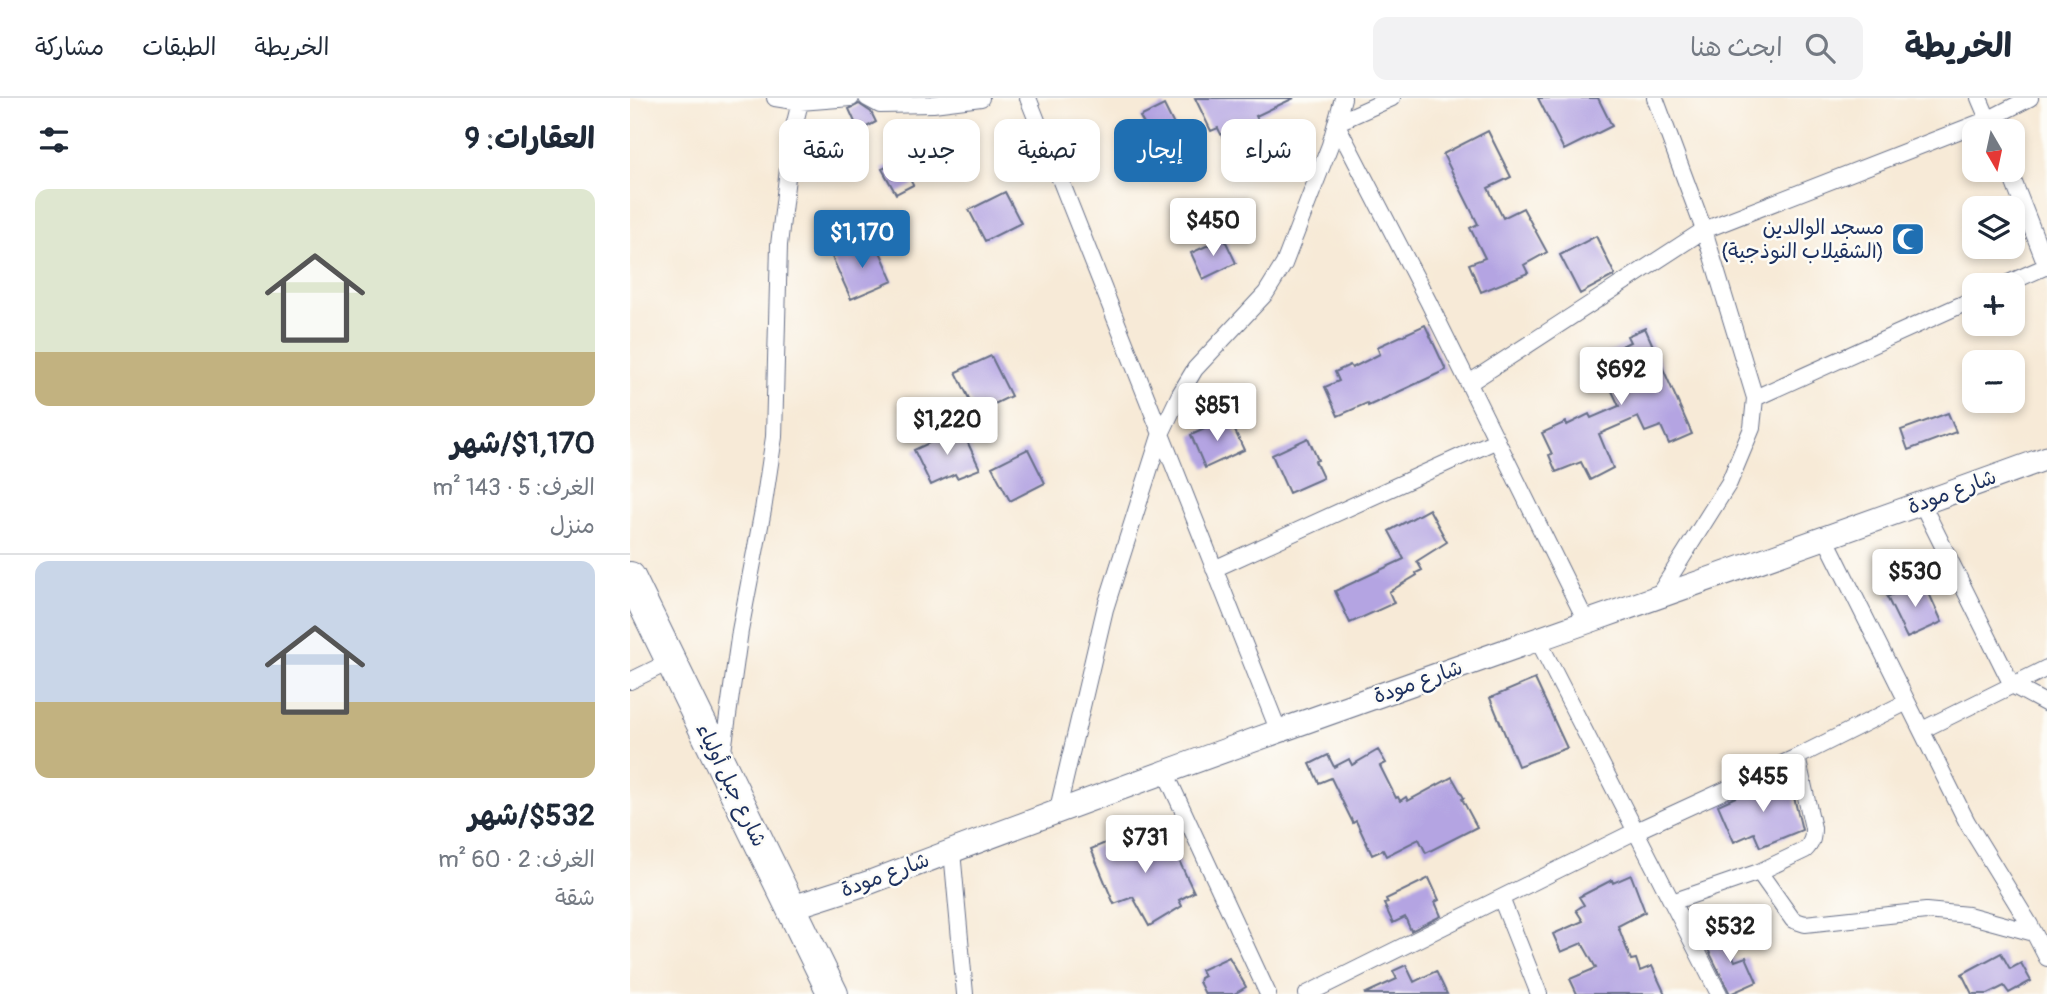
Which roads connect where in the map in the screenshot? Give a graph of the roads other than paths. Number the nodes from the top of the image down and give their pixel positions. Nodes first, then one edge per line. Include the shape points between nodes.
1 (775, 98) edge
2 (852, 98) edge
3 (867, 98) edge
4 (981, 98) edge
5 (1028, 98) edge
6 (1343, 98) edge
7 (1392, 98) edge
8 (1655, 98) edge
9 (1979, 98) edge
10 (2030, 98) edge
11 (800, 100) edge
12 (1988, 119) edge
13 (2000, 119) edge
14 (1336, 123) junction
15 (1962, 136) edge
16 (2014, 182) edge
17 (1704, 230) junction
18 (2047, 266) edge
19 (2025, 276) edge
20 (1962, 304) edge
21 (1469, 383) junction
22 (1755, 398) junction
23 (1160, 436) junction
24 (1497, 440) junction
25 (2047, 458) edge
26 (1921, 502) junction
27 (1825, 537) junction
28 (1214, 569) junction
29 (630, 577) edge
30 (1656, 599) junction
31 (1587, 623) junction
32 (1538, 640) junction
33 (671, 661) junction
34 (2047, 668) edge
35 (630, 681) edge
36 (2012, 685) junction
37 (1907, 702) junction
38 (2047, 704) edge
39 (1922, 730) junction
40 (1279, 732) junction
41 (1797, 757) junction
42 (721, 764) junction
43 (1166, 774) junction
44 (1057, 813) junction
45 (1636, 831) junction
46 (952, 851) junction
47 (1759, 872) junction
48 (1501, 898) junction
49 (1672, 902) junction
50 (790, 908) junction
51 (2034, 933) junction
52 (2047, 957) edge
53 (833, 994) edge
54 (965, 994) edge
55 (1268, 994) edge
56 (1307, 994) edge
57 (1539, 994) edge
58 (1719, 994) edge

1 - 11 street
2 - 11 street
3 - 4 street via 880,105
5 - 23 street
6 - 14 street
7 - 14 street
8 - 17 street
9 - 12 street
10 - 13 street
11 - 42 street via 779,246 774,437
14 - 21 street
14 - 23 street via 1283,264 1266,293 1195,369
15 - 17 street
16 - 18 street
17 - 21 street
17 - 22 street
18 - 19 street
20 - 22 street
21 - 24 street
22 - 30 street via 1752,428 1729,483
23 - 28 street
23 - 44 street via 1105,609
24 - 28 street
24 - 31 street
25 - 26 street, شارع مودة
26 - 27 street, شارع مودة
26 - 36 street
27 - 30 street, شارع مودة
27 - 37 street
28 - 40 street
29 - 33 highway, شارع جبل أولياء
30 - 31 street, شارع مودة
31 - 32 street, شارع مودة
32 - 40 street, شارع مودة
32 - 45 street
33 - 35 street
33 - 42 highway, شارع جبل أولياء
34 - 36 street
36 - 38 street
36 - 39 street
37 - 39 street
37 - 41 street
39 - 51 street via 1967,822
40 - 43 street, شارع مودة
41 - 45 street
41 - 47 street via 1814,838 1805,849
42 - 50 highway, شارع جبل أولياء
43 - 44 street, شارع مودة
43 - 55 street
44 - 46 street, شارع مودة
45 - 48 street
45 - 49 street
46 - 50 street, شارع مودة
46 - 54 street
47 - 49 street
47 - 51 street via 1793,920 1805,924 1926,911 1968,915
48 - 56 street
48 - 57 street
49 - 58 street
50 - 53 highway, شارع جبل أولياء
51 - 52 street

